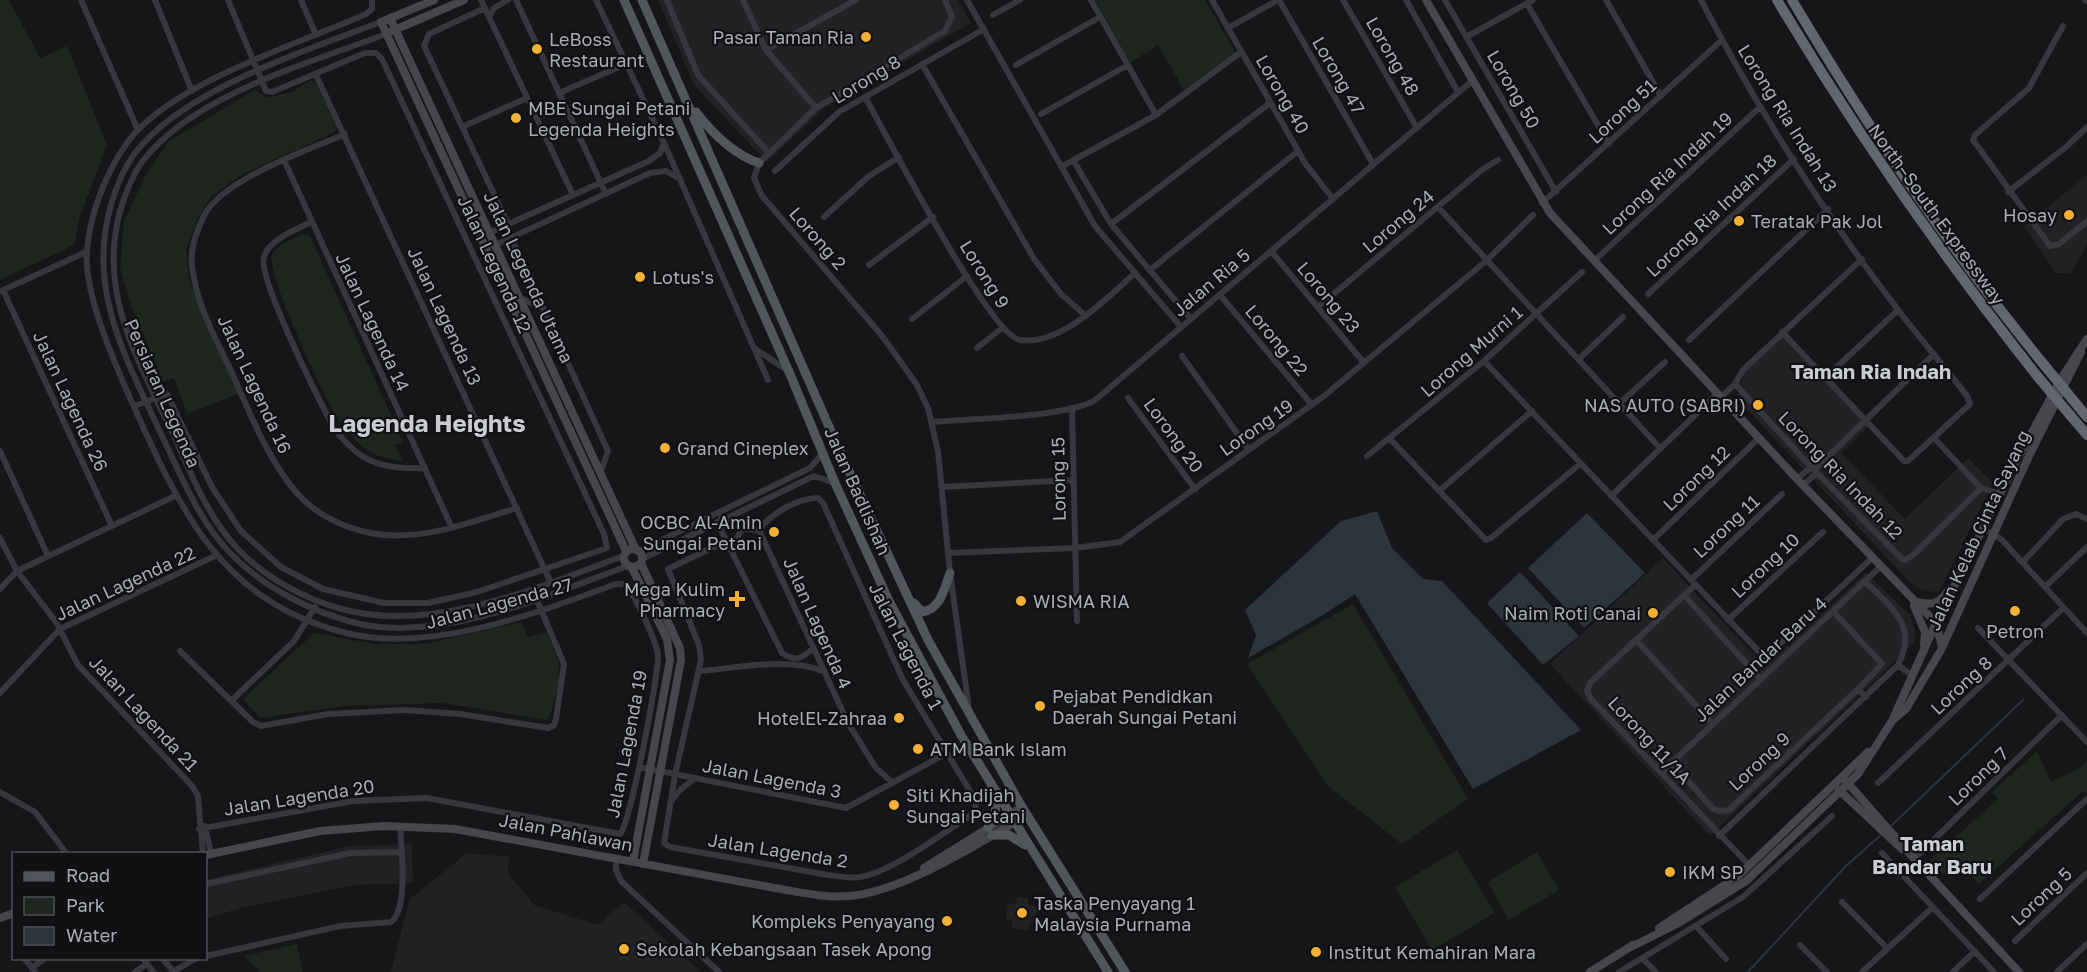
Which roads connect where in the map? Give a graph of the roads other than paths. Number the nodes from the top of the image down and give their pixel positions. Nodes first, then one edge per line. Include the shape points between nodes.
1 (81, 0) edge
2 (155, 0) edge
3 (228, 0) edge
4 (301, 0) edge
5 (372, 0) edge
6 (434, 0) edge
7 (464, 0) edge
8 (481, 0) edge
9 (506, 0) edge
10 (516, 0) edge
11 (596, 0) edge
12 (624, 0) edge
13 (642, 0) edge
14 (667, 0) edge
15 (743, 0) edge
16 (856, 0) edge
17 (945, 0) edge
18 (967, 0) edge
19 (1020, 0) edge
20 (1090, 0) edge
21 (1212, 0) edge
22 (1279, 0) edge
23 (1343, 0) edge
24 (1406, 0) edge
25 (1426, 0) edge
26 (1445, 0) edge
27 (1606, 0) edge
28 (1701, 0) edge
29 (1777, 0) edge
30 (1792, 0) edge
31 (1530, 2) edge
32 (484, 8) junction
33 (993, 15) dead end
34 (489, 17) junction
35 (1100, 17) junction
36 (390, 18) junction
37 (381, 22) junction
38 (2063, 26) dead end
39 (1228, 28) junction
40 (396, 29) junction
41 (984, 29) junction
42 (386, 34) junction
43 (316, 35) junction
44 (1466, 37) junction
45 (1722, 40) junction
46 (766, 50) junction
47 (1241, 52) junction
48 (253, 62) junction
49 (626, 64) junction
50 (922, 64) junction
51 (1016, 65) dead end
52 (1128, 65) junction
53 (256, 71) junction
54 (316, 75) junction
55 (1472, 81) junction
56 (261, 82) junction
57 (192, 91) junction
58 (559, 93) junction
59 (1458, 93) junction
60 (865, 96) junction
61 (1661, 96) junction
62 (527, 98) junction
63 (687, 101) junction
64 (1270, 103) junction
65 (1760, 107) junction
66 (816, 108) junction
67 (1041, 114) dead end
68 (1156, 115) junction
69 (462, 127) junction
70 (2087, 127) edge
71 (1417, 128) junction
72 (138, 130) junction
73 (345, 134) junction
74 (664, 143) junction
75 (1609, 144) junction
76 (1298, 151) junction
77 (768, 153) junction
78 (899, 157) junction
79 (1794, 159) junction
80 (284, 160) junction
81 (1074, 160) junction
82 (1498, 160) dead end
83 (759, 163) junction
84 (1373, 165) junction
85 (1061, 167) junction
86 (775, 171) dead end
87 (680, 180) junction
88 (466, 181) junction
89 (600, 183) junction
90 (456, 185) junction
91 (445, 190) junction
92 (1556, 192) junction
93 (2008, 192) junction
94 (102, 194) junction
95 (606, 194) junction
96 (573, 195) junction
97 (113, 197) junction
98 (1332, 199) junction
99 (123, 201) junction
100 (1542, 203) junction
101 (1438, 207) junction
102 (1828, 210) junction
103 (1533, 215) dead end
104 (824, 217) dead end
105 (933, 217) junction
106 (2087, 221) edge
107 (311, 222) junction
108 (508, 224) junction
109 (1111, 224) junction
110 (490, 233) junction
111 (480, 237) junction
112 (511, 238) junction
113 (495, 245) junction
114 (486, 249) junction
115 (1271, 251) junction
116 (86, 252) junction
117 (1862, 259) junction
118 (1486, 261) junction
119 (1594, 261) junction
120 (869, 265) dead end
121 (1150, 270) junction
122 (1582, 272) dead end
123 (1135, 273) junction
124 (966, 276) junction
125 (1, 290) edge
126 (1648, 294) dead end
127 (1220, 295) junction
128 (520, 297) junction
129 (541, 307) junction
130 (1318, 307) junction
131 (1898, 310) junction
132 (1536, 315) junction
133 (1086, 316) junction
134 (1623, 317) dead end
135 (912, 319) dead end
136 (1191, 319) junction
137 (1181, 327) junction
138 (1002, 328) junction
139 (1782, 332) junction
140 (1689, 340) dead end
141 (2085, 342) edge
142 (752, 346) junction
143 (977, 348) dead end
144 (1934, 354) junction
145 (1182, 356) dead end
146 (1579, 359) junction
147 (1485, 360) junction
148 (1665, 362) dead end
149 (1364, 363) junction
150 (790, 374) junction
151 (1825, 378) junction
152 (768, 380) dead end
153 (1735, 384) junction
154 (1719, 395) junction
155 (155, 397) junction
156 (1128, 398) dead end
157 (146, 401) junction
158 (1620, 404) junction
159 (1312, 405) junction
160 (134, 406) junction
161 (1072, 408) junction
162 (1532, 411) junction
163 (2074, 411) junction
164 (2087, 417) edge
165 (1865, 421) junction
166 (933, 422) junction
167 (2087, 435) edge
168 (1759, 438) junction
169 (1934, 438) junction
170 (1390, 439) junction
171 (1660, 448) junction
172 (1249, 450) junction
173 (0, 451) edge
174 (822, 454) junction
175 (1367, 456) dead end
176 (1580, 464) junction
177 (423, 468) junction
178 (1814, 470) junction
179 (601, 471) junction
180 (1073, 480) junction
181 (1800, 482) junction
182 (835, 483) junction
183 (942, 487) junction
184 (1981, 488) junction
185 (1195, 489) junction
186 (1439, 491) junction
187 (1782, 494) dead end
188 (2000, 494) junction
189 (175, 496) junction
190 (1611, 496) junction
191 (517, 508) junction
192 (718, 512) junction
193 (2087, 519) edge
194 (720, 521) junction
195 (112, 526) junction
196 (452, 528) junction
197 (1983, 528) junction
198 (741, 529) junction
199 (759, 530) junction
200 (1822, 532) dead end
201 (1994, 533) junction
202 (0, 538) edge
203 (1653, 540) junction
204 (726, 541) junction
205 (2087, 547) edge
206 (1075, 548) junction
207 (731, 549) junction
208 (948, 553) junction
209 (625, 554) junction
210 (217, 555) junction
211 (48, 556) junction
212 (639, 556) junction
213 (1872, 558) junction
214 (2022, 562) junction
215 (629, 567) junction
216 (1880, 567) junction
217 (17, 571) junction
218 (546, 571) junction
219 (950, 577) junction
220 (898, 579) junction
221 (550, 581) junction
222 (1865, 581) junction
223 (1956, 582) junction
224 (1693, 583) junction
225 (628, 587) joint
226 (2044, 587) junction
227 (0, 589) edge
228 (1684, 595) junction
229 (536, 598) junction
230 (1911, 600) junction
231 (317, 601) junction
232 (2063, 608) junction
233 (314, 609) junction
234 (540, 610) junction
235 (1833, 611) junction
236 (1728, 620) junction
237 (308, 621) junction
238 (1077, 621) dead end
239 (1952, 622) junction
240 (1936, 623) junction
241 (1978, 628) dead end
242 (60, 629) junction
243 (2087, 633) edge
244 (1636, 640) junction
245 (1942, 647) junction
246 (813, 648) junction
247 (180, 651) dead end
248 (1923, 651) junction
249 (782, 652) junction
250 (2010, 660) junction
251 (771, 664) junction
252 (1898, 665) junction
253 (700, 671) junction
254 (822, 671) junction
255 (1911, 675) junction
256 (1761, 680) junction
257 (1858, 689) junction
258 (0, 693) edge
259 (1866, 697) junction
260 (231, 701) junction
261 (969, 713) junction
262 (2062, 715) junction
263 (1892, 721) junction
264 (1713, 724) junction
265 (2087, 742) edge
266 (1872, 748) junction
267 (947, 753) junction
268 (1672, 763) junction
269 (639, 767) junction
270 (651, 769) junction
271 (660, 771) junction
272 (1661, 773) junction
273 (675, 775) junction
274 (1842, 776) junction
275 (694, 778) junction
276 (893, 783) junction
277 (1878, 783) dead end
278 (1756, 784) junction
279 (1833, 784) junction
280 (1850, 784) junction
281 (995, 791) junction
282 (0, 792) edge
283 (1842, 792) junction
284 (1764, 793) junction
285 (2087, 799) edge
286 (669, 803) junction
287 (975, 811) joint
288 (1025, 811) junction
289 (1832, 816) dead end
290 (1011, 819) junction
291 (1875, 819) junction
292 (400, 826) junction
293 (202, 828) junction
294 (990, 831) junction
295 (616, 835) joint
296 (1719, 836) junction
297 (1030, 848) junction
298 (65, 852) edge
299 (206, 852) edge
300 (402, 852) junction
301 (207, 854) edge
302 (1882, 854) dead end
303 (1912, 857) junction
304 (616, 858) junction
305 (633, 861) junction
306 (643, 864) junction
307 (1749, 866) junction
308 (2087, 873) edge
309 (207, 884) edge
310 (1980, 899) dead end
311 (1842, 902) dead end
312 (1933, 907) junction
313 (1696, 926) junction
314 (2015, 941) dead end
315 (2087, 944) edge
316 (1800, 945) dead end
317 (1631, 947) junction
318 (1887, 948) junction
319 (1975, 951) junction
320 (207, 956) edge
321 (1642, 958) junction
322 (1726, 959) dead end
323 (193, 960) edge
324 (145, 961) edge
325 (172, 971) edge
326 (135, 972) edge
327 (153, 972) edge
328 (719, 972) edge
329 (1108, 972) edge
330 (1125, 972) edge
331 (1590, 972) edge
332 (1619, 972) edge
333 (1656, 972) edge
334 (1827, 972) edge
335 (1862, 972) edge
336 (1953, 972) edge
337 (1994, 972) edge
338 (2019, 972) edge
339 (2057, 972) edge

1 - 72 street
2 - 57 street
3 - 48 street
4 - 43 street
5 - 43 street, Jalan Lagenda 27 via 372,9 366,14
6 - 36 street, Persiaran Legenda
7 - 40 street, Persiaran Legenda
8 - 32 street
9 - 34 street
10 - 58 street
11 - 49 street
12 - 150 main road, Jalan Badlishah
13 - 63 main road, Jalan Badlishah
14 - 77 street via 699,75
15 - 46 street
16 - 46 street
17 - 66 street via 952,17 945,31
18 - 41 street
19 - 33 street
20 - 35 street
21 - 39 street, Lorong 40
22 - 39 street
22 - 84 street, Lorong 47
23 - 71 street, Lorong 48
24 - 59 street
25 - 55 street
26 - 44 street, Lorong 50
27 - 61 street
28 - 45 street, Lorong Ria Indah 13
29 - 163 highway, North–South Expressway, bridge via 1911,209 2037,376
30 - 163 highway, North–South Expressway, bridge via 1904,177
31 - 44 street
31 - 75 street
32 - 34 street
32 - 69 street via 429,34 424,41
34 - 62 street
35 - 51 street
35 - 52 street
36 - 37 street, Persiaran Legenda
36 - 40 street, Jalan Legenda Utama
37 - 42 street, Jalan Legenda Utama
37 - 53 street, Persiaran Legenda
38 - 93 street via 2029,88 1973,140
39 - 47 street, Lorong 40
40 - 42 street, Persiaran Legenda
40 - 88 street, Jalan Legenda Utama
41 - 50 street, Lorong 8
41 - 85 street
42 - 56 street, Persiaran Legenda
42 - 90 street, Jalan Legenda Utama
43 - 48 street, Jalan Lagenda 27
44 - 92 street, Lorong 50
45 - 61 street, Lorong 51
45 - 65 street, Lorong Ria Indah 13
46 - 66 street
47 - 64 street, Lorong 40
47 - 68 street
48 - 53 street
48 - 57 street, Jalan Lagenda 27
49 - 58 street
49 - 74 street
50 - 60 street, Lorong 8
50 - 133 street via 1034,259 1061,294
52 - 67 street
52 - 68 street
53 - 56 street
53 - 97 street, Persiaran Legenda via 196,102 156,130 129,161
54 - 56 street, Jalan Legenda 12 via 272,92 266,91
54 - 73 street, Jalan Lagenda 13
54 - 91 street, Jalan Legenda 12 via 365,53 380,56
55 - 59 street, Jalan Ria 5
55 - 100 street
56 - 99 street, Persiaran Legenda via 207,108 159,142 134,174
57 - 72 street, Jalan Lagenda 27
58 - 89 street
59 - 71 street, Jalan Ria 5
60 - 78 street, Lorong 9
60 - 86 street, Lorong 8 via 823,124
61 - 75 street, Lorong 51
62 - 69 street
62 - 96 street
63 - 83 main road via 725,143
63 - 220 main road, Jalan Badlishah
64 - 76 street, Lorong 40
64 - 109 street
65 - 79 street, Lorong Ria Indah 13
65 - 119 street, Lorong Ria Indah 19
66 - 77 street
68 - 81 street
69 - 108 street
70 - 93 street
71 - 84 street, Jalan Ria 5
72 - 94 street, Jalan Lagenda 27 via 115,163
73 - 80 street, Jalan Lagenda 16
73 - 191 street, Jalan Lagenda 13
74 - 87 street
74 - 89 street via 657,156
75 - 92 street, Lorong 51
76 - 98 street, Lorong 40
76 - 121 street
77 - 83 street
78 - 104 street via 869,176
78 - 105 street, Lorong 9
79 - 102 street, Lorong Ria Indah 13
79 - 126 street, Lorong Ria Indah 18
80 - 107 street, Jalan Lagenda 14
80 - 196 street, Jalan Lagenda 16 via 238,183 205,213 192,257 196,284 210,325 270,453 305,502 338,523 372,534 410,535
81 - 85 street
81 - 109 street
82 - 101 street, Lorong 24
83 - 166 street, Lorong 2 via 754,178 762,196 889,345 917,385
84 - 98 street, Jalan Ria 5
85 - 123 street via 1095,226
87 - 95 street via 660,171
87 - 142 street
88 - 90 street
88 - 110 street, Jalan Legenda Utama
89 - 95 street
89 - 96 street
90 - 91 street
90 - 111 street, Jalan Legenda Utama
91 - 218 street, Jalan Legenda 12 via 607,541 607,548 602,551
92 - 100 street, Lorong 51
93 - 106 street via 2050,246 2056,246
94 - 97 street
94 - 116 street, Jalan Lagenda 27
95 - 112 street
96 - 108 street
97 - 99 street
97 - 157 street, Persiaran Legenda via 101,247 103,281 120,345
98 - 115 street, Jalan Ria 5
99 - 155 street, Persiaran Legenda via 113,237 113,280 124,326
100 - 119 street
101 - 118 street
101 - 130 street, Lorong 24
102 - 117 street, Lorong Ria Indah 13
102 - 140 street
103 - 118 street, Lorong 19
105 - 120 street
105 - 124 street, Lorong 9
107 - 177 street, Jalan Lagenda 14
107 - 177 street via 269,247 263,263 268,285 306,370 334,427 354,450 381,465
108 - 110 street
109 - 121 street
110 - 111 street
110 - 113 street, Jalan Legenda Utama
111 - 114 street, Jalan Legenda Utama
112 - 113 street
112 - 129 street
113 - 114 street
113 - 128 street, Jalan Legenda Utama
114 - 209 street, Jalan Legenda Utama
115 - 127 street, Jalan Ria 5
115 - 130 street, Lorong 23
116 - 125 street
116 - 160 street, Jalan Lagenda 27 via 103,335
117 - 131 street, Lorong Ria Indah 13
117 - 139 street
118 - 132 street
118 - 149 street, Lorong 19
119 - 154 street
121 - 136 street
122 - 132 street
123 - 133 street, Lorong 9
123 - 137 street
124 - 135 street
124 - 138 street, Lorong 9
125 - 195 street, Jalan Lagenda 26
127 - 136 street, Jalan Ria 5
127 - 159 street, Lorong 22
128 - 129 street
128 - 179 street, Jalan Legenda Utama
129 - 179 street via 608,451
130 - 149 street, Lorong 23
131 - 144 street, Lorong Ria Indah 13
131 - 151 street
132 - 146 street, Lorong Murni 1
132 - 147 street, Lorong Murni 1
133 - 138 street, Lorong 9 via 1071,327 1026,340 1017,339
134 - 146 street
136 - 137 street, Jalan Ria 5
137 - 161 street, Jalan Ria 5 via 1100,396
138 - 143 street
139 - 151 street, Lorong Ria Indah 13
139 - 153 street via 1743,370
141 - 188 street, Jalan Kelab Cinta Sayang
141 - 201 street, Jalan Kelab Cinta Sayang
142 - 150 street
142 - 152 street
144 - 165 street
144 - 169 street, Lorong Ria Indah 13 via 1970,402
145 - 172 street
146 - 158 street, Lorong Murni 1
147 - 162 street
147 - 170 street, Lorong Murni 1
148 - 158 street
149 - 159 street, Lorong 19
150 - 174 main road, Jalan Badlishah
151 - 165 street, Lorong Ria Indah 13
153 - 154 street
153 - 178 street, Lorong Ria Indah 12
154 - 168 street
154 - 171 street
155 - 157 street
155 - 218 street via 165,393 171,399 212,486 241,531 275,563 304,580 354,598 404,604 460,596
155 - 231 street, Persiaran Legenda via 194,480 231,541 272,577
156 - 185 street, Lorong 20
157 - 160 street
157 - 233 street, Persiaran Legenda via 185,484 220,542 261,579
158 - 171 street, Lorong Murni 1
159 - 172 street, Lorong 19
160 - 189 street, Jalan Lagenda 27
161 - 166 street, Jalan Ria 5
161 - 180 street, Lorong 15
162 - 176 street
162 - 186 street
163 - 164 highway, North–South Expressway
163 - 167 highway, North–South Expressway
165 - 169 street, Lorong Ria Indah 13 via 1904,461
165 - 178 street
166 - 183 street, Lorong 2
168 - 181 street
168 - 203 street, Lorong 12
169 - 184 street
170 - 175 street, Lorong Murni 1
170 - 186 street
171 - 190 street
172 - 185 street, Lorong 19
173 - 211 street
174 - 182 main road, Jalan Badlishah
174 - 192 street via 810,468
176 - 186 street via 1486,540
176 - 190 street
177 - 196 street, Jalan Lagenda 14
178 - 181 street
178 - 184 street, Lorong Ria Indah 12 via 1905,560
179 - 212 street, Jalan Legenda Utama
180 - 183 street
180 - 206 street, Lorong 15
181 - 213 street
182 - 194 street via 814,476
182 - 281 main road, Jalan Badlishah via 922,664
183 - 208 street, Lorong 2
184 - 188 street
185 - 206 street, Lorong 19 via 1120,542
187 - 224 street, Lorong 11
188 - 197 street, Jalan Kelab Cinta Sayang
189 - 195 street
189 - 210 street, Jalan Lagenda 27
190 - 203 street
191 - 196 street, Jalan Lagenda 16
191 - 218 street, Jalan Lagenda 13
192 - 194 street
192 - 212 street
193 - 214 street via 2076,513 2070,515
194 - 198 street
194 - 204 street
194 - 212 street
195 - 211 street
197 - 201 street
197 - 223 street, Jalan Kelab Cinta Sayang
198 - 199 street
198 - 207 street
199 - 246 street, Jalan Lagenda 4
199 - 267 street, Jalan Lagenda 1 via 774,514 811,498 823,503 903,680
200 - 236 street, Lorong 10
201 - 214 street
201 - 239 street, Jalan Kelab Cinta Sayang
202 - 217 street, Jalan Lagenda 21
203 - 224 street
204 - 207 street
204 - 253 street, Jalan Lagenda 2 via 668,569 699,645
205 - 226 street
206 - 208 street, Lorong 19
206 - 238 street, Lorong 15
207 - 249 street
208 - 219 street, Lorong 2
209 - 212 street
209 - 215 street, Jalan Legenda Utama
209 - 221 street, Persiaran Legenda
210 - 237 street, Jalan Lagenda 27 via 261,596
210 - 242 street, Jalan Lagenda 22
211 - 217 street
212 - 215 street
212 - 271 street, Jalan Legenda Utama via 681,654
213 - 216 street
213 - 236 street, Jalan Bandar Baru 4 via 1768,657 1762,656
214 - 226 street
215 - 229 street, Persiaran Legenda
215 - 270 street, Jalan Legenda Utama via 667,639 670,653
216 - 222 street, Jalan Bandar Baru 4
216 - 230 street
217 - 227 street
217 - 242 street, Jalan Lagenda 21
218 - 221 street, Jalan Lagenda 13
219 - 220 main road via 936,606 922,612
219 - 261 street, Lorong 2
220 - 261 main road, Jalan Badlishah
221 - 231 street, Persiaran Legenda via 450,611 409,617 365,614
222 - 235 street, Jalan Bandar Baru 4
222 - 252 street via 1904,624 1906,647
223 - 230 street via 1937,603
223 - 240 street, Jalan Kelab Cinta Sayang
224 - 228 street, Lorong 11/1A
224 - 236 street
225 - 234 street, Jalan Lagenda 27 via 621,583
225 - 269 street, Jalan Lagenda 19 via 658,656
226 - 232 street
228 - 244 street, Lorong 11/1A
228 - 256 street
229 - 233 street, Persiaran Legenda via 451,622 410,628 363,624
229 - 234 street
230 - 240 street
230 - 248 street via 1925,632
231 - 233 street
232 - 243 street
232 - 250 street, Lorong 8
233 - 237 street
234 - 237 street, Jalan Lagenda 27 via 419,639 376,639
234 - 260 street via 565,669 556,719 550,728 450,712 405,710 328,714 261,726
235 - 256 street, Jalan Bandar Baru 4
235 - 257 street, Lorong 9 via 1882,664
237 - 260 street via 294,641
239 - 240 street
239 - 245 street, Jalan Kelab Cinta Sayang
240 - 245 street
240 - 248 street, Jalan Kelab Cinta Sayang
241 - 250 street
242 - 258 street, Jalan Lagenda 22
242 - 293 street, Jalan Lagenda 21 via 78,665 192,786 198,796
244 - 264 street
244 - 272 street, Lorong 11/1A via 1590,683 1587,691
245 - 263 street, Jalan Kelab Cinta Sayang via 1906,709
246 - 249 street via 799,659
246 - 254 street, Jalan Lagenda 4
247 - 260 street
248 - 255 street, Jalan Kelab Cinta Sayang
249 - 251 street
250 - 262 street
250 - 277 street, Lorong 8
251 - 253 street
251 - 254 street via 808,666
252 - 255 street
252 - 259 street
253 - 273 street, Jalan Lagenda 2
254 - 276 street, Jalan Lagenda 4 via 876,768
255 - 263 street, Jalan Kelab Cinta Sayang
256 - 264 street, Jalan Bandar Baru 4
257 - 259 street
257 - 278 street, Lorong 9
259 - 284 street
261 - 288 main road, Jalan Badlishah
262 - 265 street
262 - 303 street, Lorong 7
263 - 266 street, Jalan Kelab Cinta Sayang
264 - 268 street, Jalan Bandar Baru 4
266 - 274 street, Jalan Kelab Cinta Sayang
266 - 280 street, Jalan Kelab Cinta Sayang
267 - 276 street, Jalan Lagenda 3
267 - 287 street, Jalan Lagenda 1 via 976,801
268 - 272 street, Jalan Bandar Baru 4
268 - 278 street, Lorong 9 via 1720,812 1729,810
269 - 270 street, Jalan Lagenda 3
269 - 295 street, Jalan Lagenda 19 via 627,823 623,832
270 - 271 street, Jalan Lagenda 3
270 - 305 street, Jalan Legenda Utama
271 - 273 street, Jalan Lagenda 3
271 - 306 street, Jalan Legenda Utama
272 - 296 street, Lorong 11/1A
273 - 275 street, Jalan Lagenda 3
273 - 286 street, Jalan Lagenda 2
274 - 279 street, Jalan Kelab Cinta Sayang
274 - 280 street
275 - 276 street, Jalan Lagenda 3 via 840,809
275 - 286 street
278 - 284 street
279 - 283 street
279 - 307 street, Jalan Kelab Cinta Sayang
280 - 283 street, Jalan Kelab Cinta Sayang
280 - 291 street
281 - 290 main road, Jalan Badlishah
281 - 294 main road via 997,808
282 - 298 street via 35,812
283 - 291 street
283 - 317 street, Jalan Kelab Cinta Sayang via 1746,881
284 - 296 street
285 - 310 street
286 - 287 street, Jalan Lagenda 2 via 662,838 670,848 849,878 866,876 899,861
288 - 290 street, Jalan Pahlawan
288 - 330 main road, Jalan Badlishah
289 - 313 street via 1743,897
290 - 294 street, Jalan Pahlawan
290 - 297 main road, Jalan Badlishah
291 - 303 street
292 - 300 street
292 - 301 street, Jalan Pahlawan via 307,832
292 - 304 street, Jalan Pahlawan via 483,833
293 - 295 street, Jalan Lagenda 20 via 343,802 427,798
293 - 299 street, Jalan Lagenda 21
294 - 297 main road via 1009,835
294 - 306 street, Jalan Pahlawan via 916,874 867,894 828,896
296 - 307 street, Lorong 11/1A
297 - 329 main road, Jalan Badlishah
300 - 309 street via 351,853
300 - 320 street via 402,891 397,915 391,922 340,926
302 - 312 street
303 - 338 street
304 - 305 street, Jalan Pahlawan
304 - 328 street via 621,881
305 - 306 street, Jalan Pahlawan
307 - 317 street, Jalan Kelab Cinta Sayang
308 - 314 street, Lorong 5
311 - 318 street
312 - 318 street
312 - 319 street
313 - 321 street
313 - 322 street
315 - 339 street
316 - 334 street
317 - 331 street, Jalan Kelab Cinta Sayang
318 - 335 street
319 - 336 street
319 - 337 street
321 - 332 street
321 - 333 street
323 - 325 street
324 - 326 street
324 - 327 street

